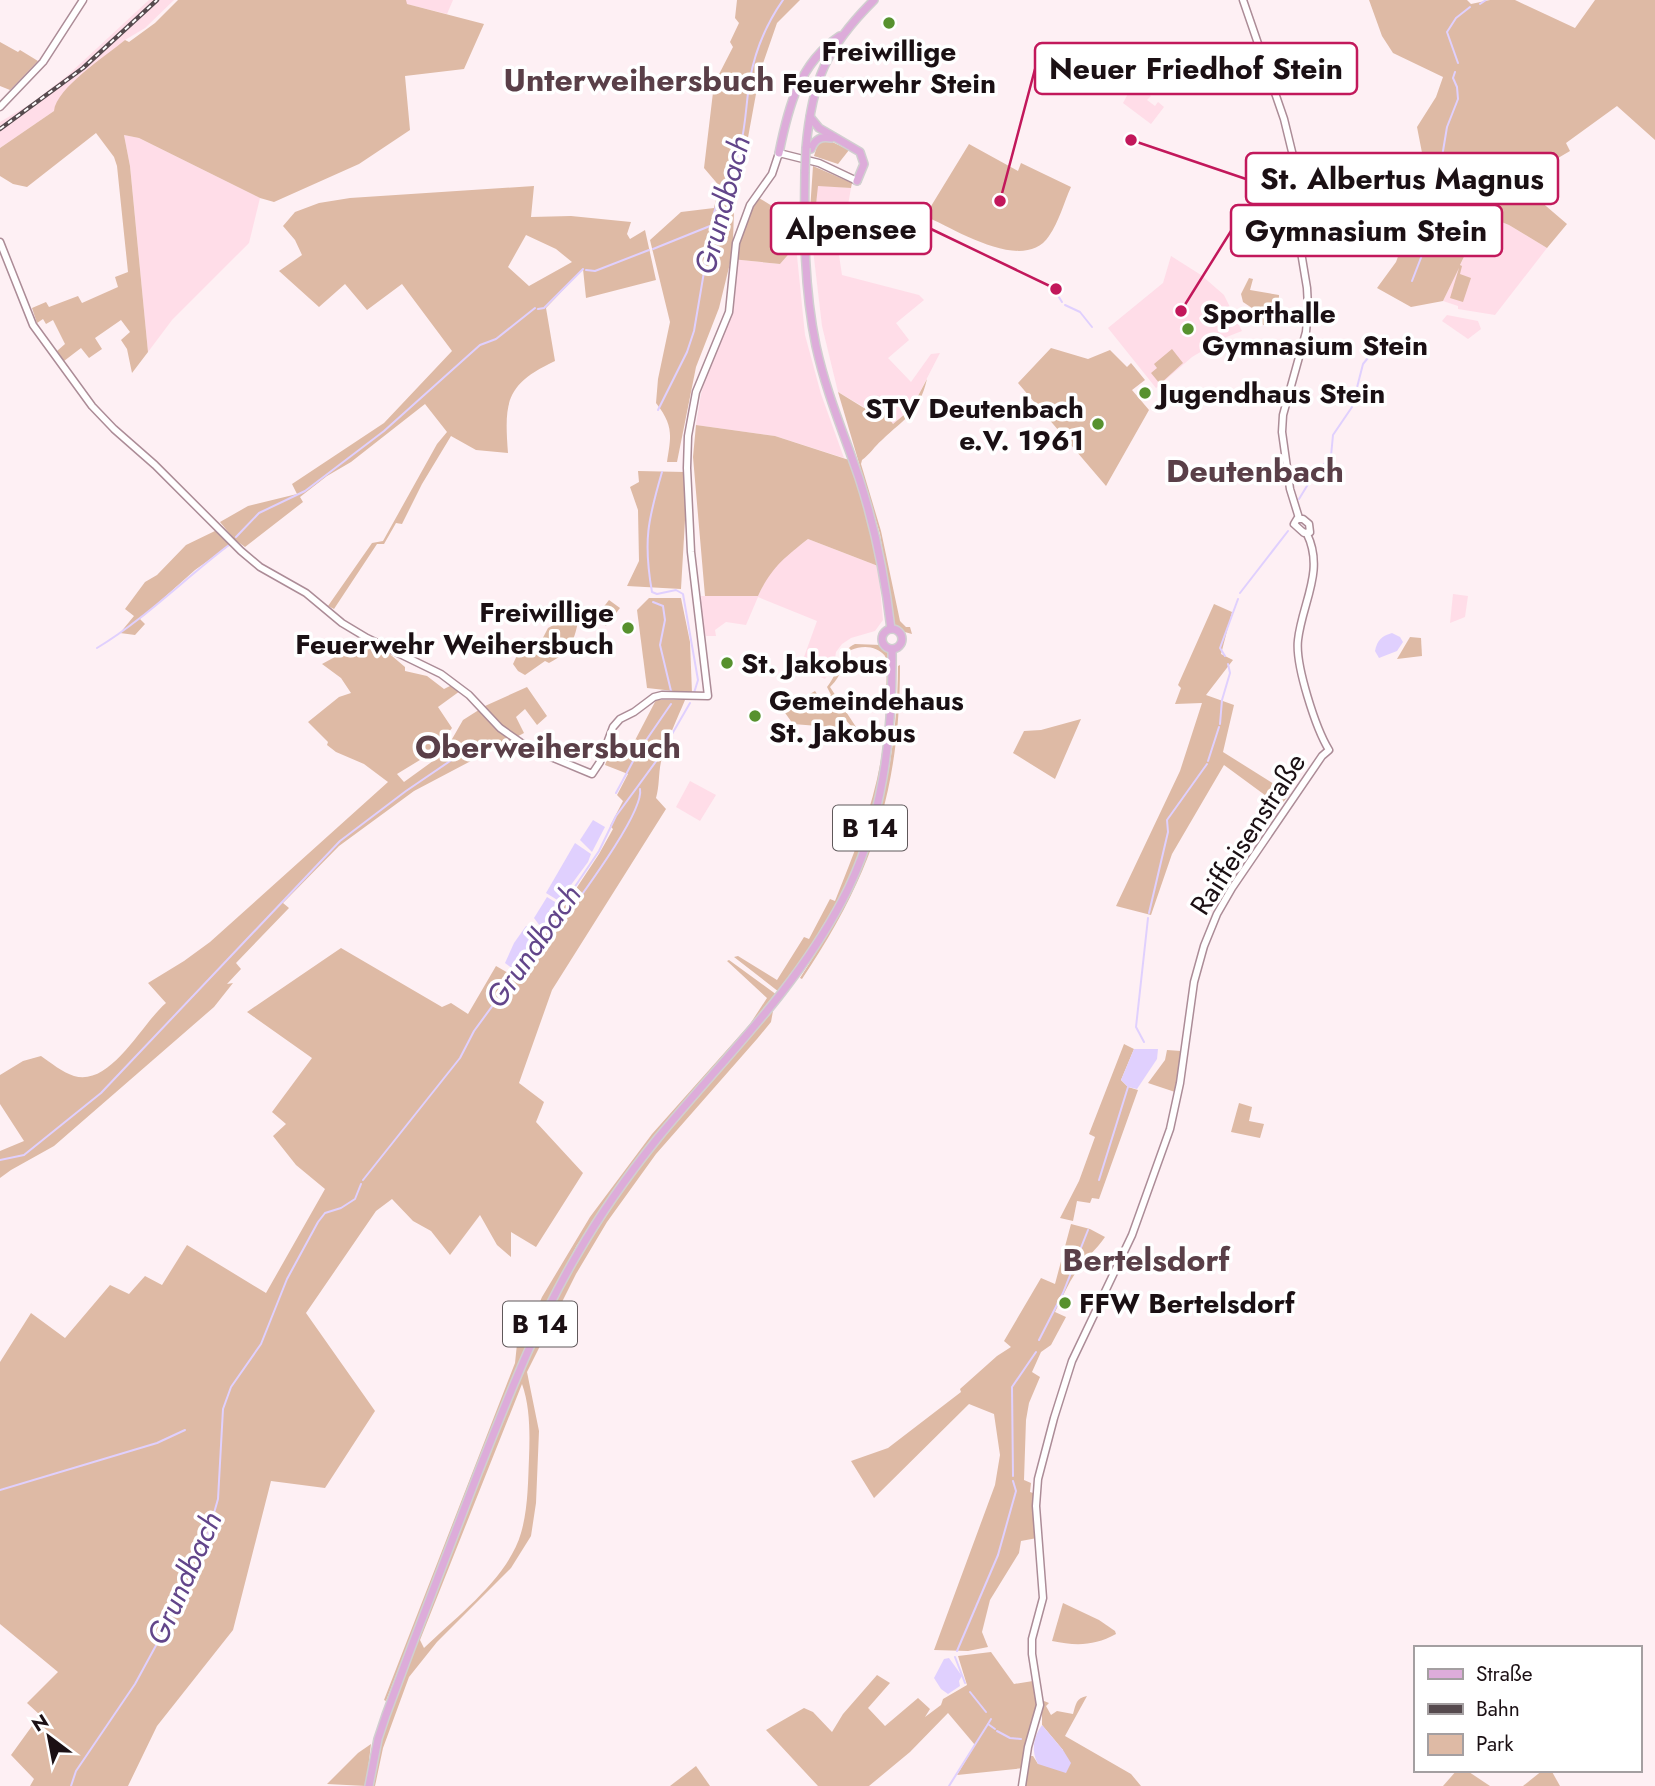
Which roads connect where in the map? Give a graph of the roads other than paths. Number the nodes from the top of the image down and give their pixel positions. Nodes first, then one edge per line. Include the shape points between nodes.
1 (83, 0) edge
2 (874, 0) edge
3 (1242, 0) edge
4 (842, 34) junction
5 (797, 83) junction
6 (816, 85) junction
7 (0, 107) edge
8 (809, 114) junction
9 (835, 138) junction
10 (809, 148) junction
11 (779, 153) junction
12 (857, 181) joint
13 (0, 242) edge
14 (891, 629) junction
15 (892, 649) junction
16 (369, 1786) edge
17 (1022, 1786) edge

1 - 7 street via 43,62
2 - 4 main road
3 - 17 street, Raiffeisenstraße via 1294,158 1308,307 1282,432 1298,518 1295,526 1307,534 1314,553 1315,572 1297,643 1318,728 1329,750 1217,914 1194,982 1170,1129 1132,1235 1072,1361 1054,1418 1038,1479 1042,1598 1032,1654 1040,1700
4 - 5 main road
4 - 6 main road
5 - 6 main road via 808,76
5 - 11 main road
6 - 8 main road
8 - 9 main road via 814,124
8 - 10 main road
9 - 10 main road via 823,137
9 - 12 main road via 863,157
10 - 14 main road, bridge via 805,274 811,319 824,377 872,521
11 - 12 street via 819,163
11 - 13 street via 736,243 729,312 696,391 688,436 692,569 708,696 654,697 620,719 592,774 527,747 441,674 367,638 306,593 260,567 89,401 33,325
14 - 15 main road via 881,640
14 - 15 main road via 899,631 902,639
15 - 16 main road, B 14 via 893,698 877,807 843,899 787,988 614,1195 545,1313 390,1705

